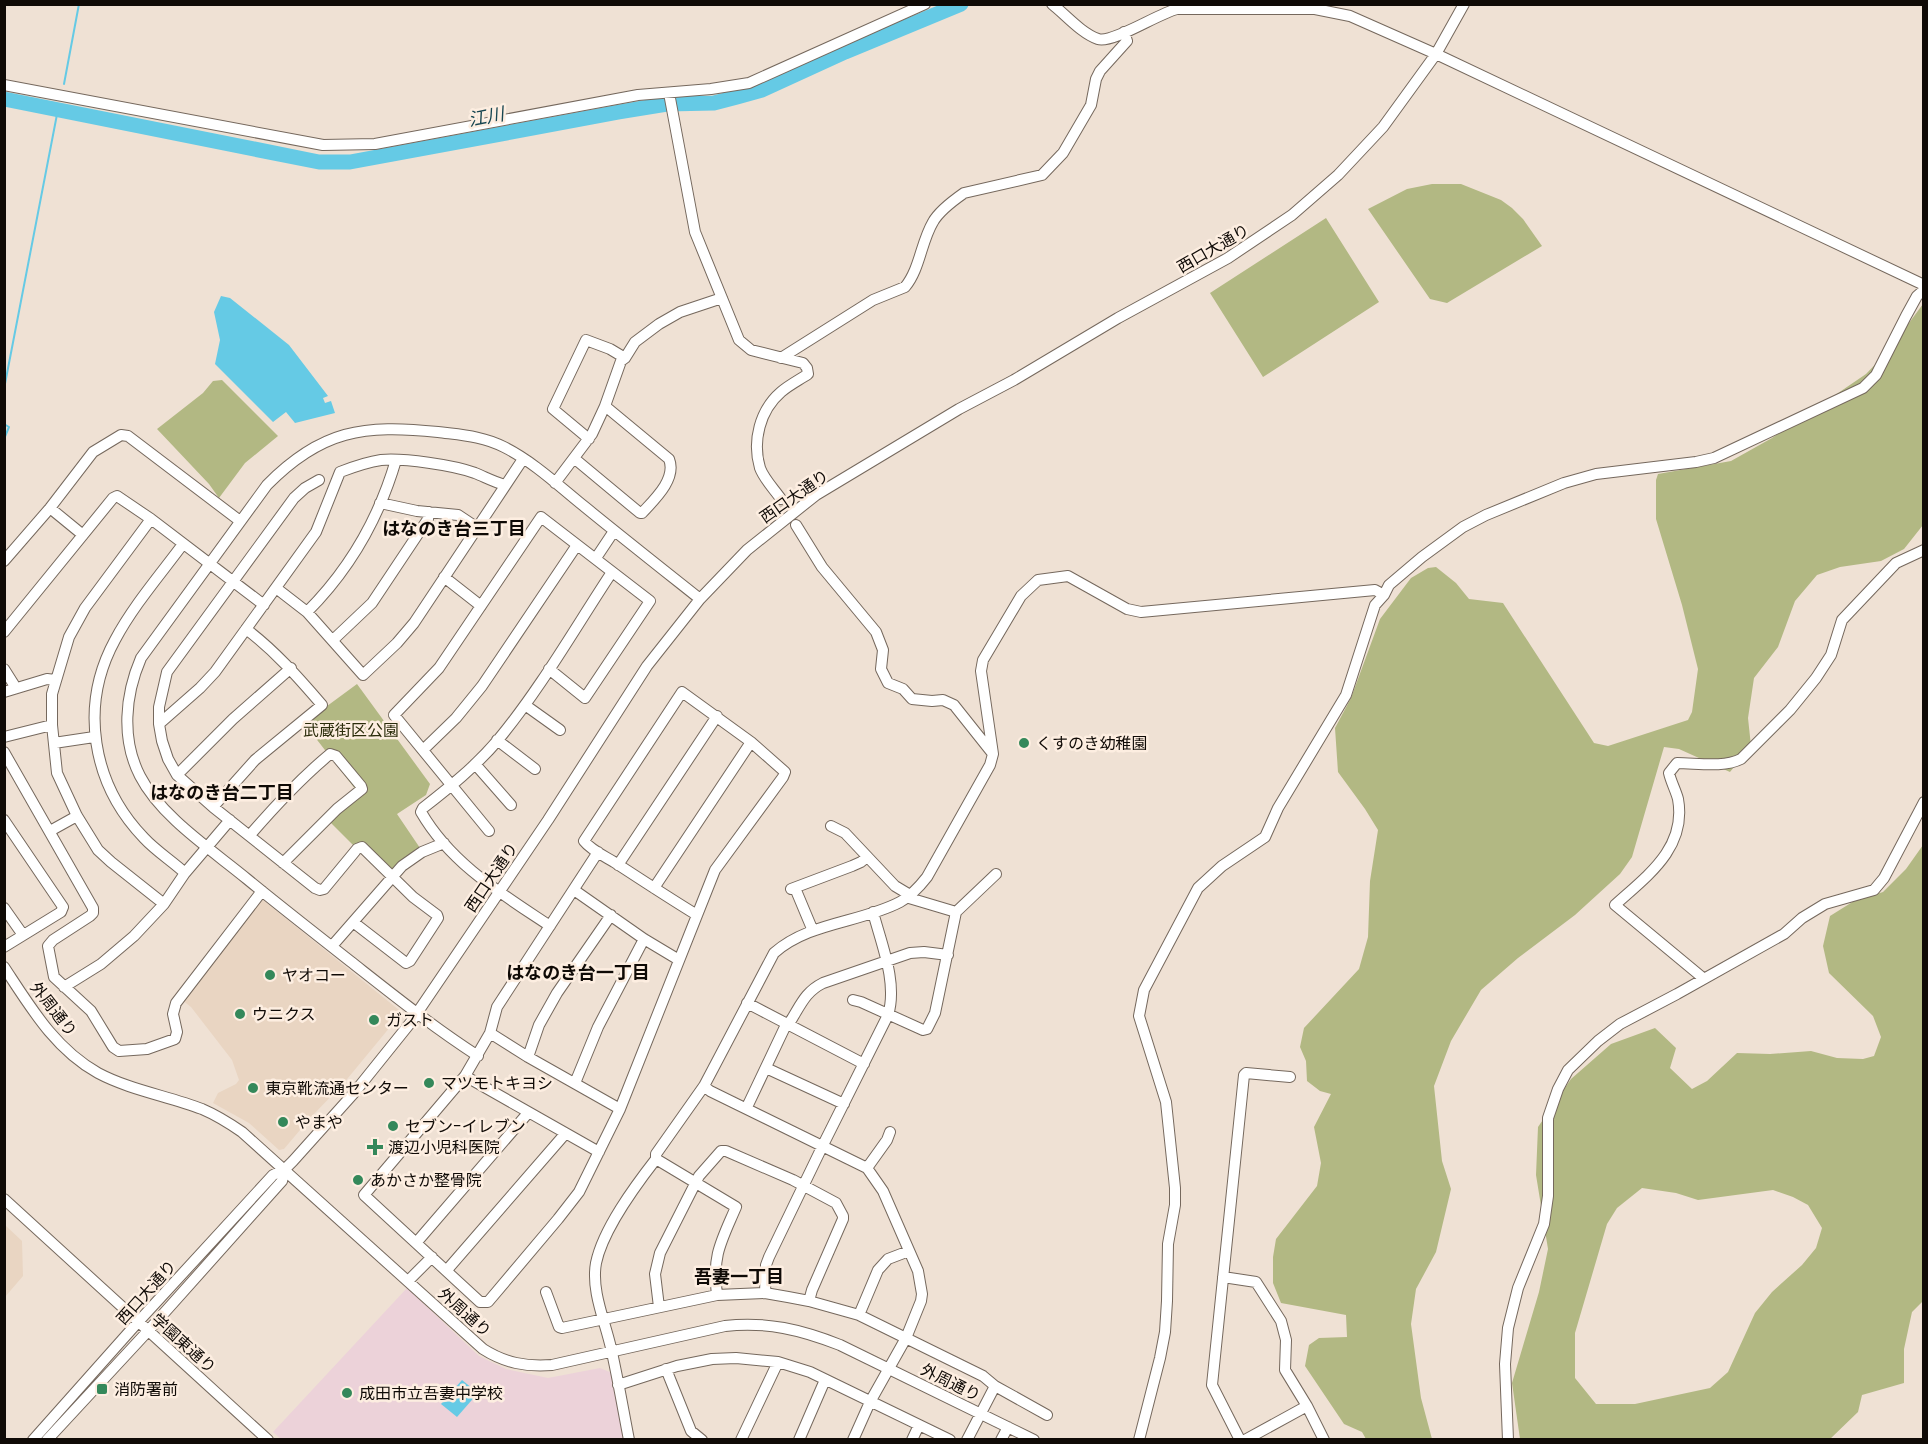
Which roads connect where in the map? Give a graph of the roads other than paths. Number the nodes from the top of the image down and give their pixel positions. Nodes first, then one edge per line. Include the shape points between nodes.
1 (925, 4) edge
2 (1052, 4) edge
3 (1464, 4) edge
4 (1124, 32) junction
5 (1436, 54) junction
6 (4, 85) edge
7 (669, 93) junction
8 (1923, 285) edge
9 (1923, 290) edge
10 (722, 298) junction
11 (625, 358) junction
12 (781, 358) junction
13 (605, 406) junction
14 (589, 439) junction
15 (523, 459) junction
16 (575, 459) junction
17 (396, 460) junction
18 (320, 480) dead end
19 (555, 483) junction
20 (505, 485) junction
21 (781, 499) tunnel mouth
22 (380, 504) junction
23 (50, 508) junction
24 (429, 512) junction
25 (151, 519) junction
26 (240, 521) junction
27 (796, 525) tunnel mouth
28 (476, 527) junction
29 (614, 531) junction
30 (83, 535) junction
31 (183, 544) junction
32 (577, 545) junction
33 (1923, 550) edge
34 (596, 558) junction
35 (4, 561) edge
36 (210, 563) junction
37 (612, 572) junction
38 (444, 577) junction
39 (234, 582) junction
40 (276, 588) junction
41 (1384, 596) junction
42 (700, 598) junction
43 (264, 605) junction
44 (481, 606) junction
45 (307, 612) junction
46 (246, 629) junction
47 (4, 632) edge
48 (333, 640) junction
49 (291, 668) junction
50 (4, 669) edge
51 (549, 669) junction
52 (55, 680) junction
53 (16, 688) junction
54 (4, 692) edge
55 (525, 705) junction
56 (717, 716) junction
57 (159, 724) junction
58 (51, 725) junction
59 (560, 730) dead end
60 (4, 736) edge
61 (94, 737) junction
62 (497, 740) junction
63 (751, 742) junction
64 (54, 743) junction
65 (423, 750) junction
66 (4, 752) edge
67 (993, 754) junction
68 (475, 764) junction
69 (536, 769) dead end
70 (177, 775) junction
71 (452, 785) junction
72 (1923, 802) edge
73 (511, 805) dead end
74 (213, 807) junction
75 (77, 816) junction
76 (4, 820) edge
77 (230, 820) junction
78 (831, 826) dead end
79 (50, 831) junction
80 (489, 831) dead end
81 (250, 835) junction
82 (444, 843) junction
83 (208, 846) junction
84 (598, 852) junction
85 (867, 857) junction
86 (283, 863) junction
87 (618, 865) junction
88 (185, 873) junction
89 (996, 874) dead end
90 (394, 877) junction
91 (654, 888) junction
92 (573, 890) junction
93 (262, 891) junction
94 (499, 892) junction
95 (910, 895) junction
96 (164, 904) junction
97 (4, 908) edge
98 (873, 912) junction
99 (956, 912) junction
100 (611, 915) junction
101 (697, 915) junction
102 (353, 922) junction
103 (550, 926) junction
104 (813, 931) junction
105 (23, 935) junction
106 (644, 939) junction
107 (332, 946) junction
108 (4, 947) edge
109 (948, 955) junction
110 (679, 960) junction
111 (885, 961) junction
112 (4, 967) edge
113 (1703, 978) junction
114 (64, 987) junction
115 (853, 1000) dead end
116 (747, 1003) junction
117 (416, 1014) junction
118 (888, 1015) junction
119 (787, 1025) junction
120 (490, 1033) junction
121 (478, 1056) junction
122 (528, 1057) junction
123 (864, 1064) junction
124 (766, 1068) junction
125 (465, 1076) junction
126 (1290, 1077) dead end
127 (575, 1083) junction
128 (704, 1086) junction
129 (844, 1104) junction
130 (747, 1107) junction
131 (620, 1109) junction
132 (528, 1113) junction
133 (890, 1132) dead end
134 (565, 1134) junction
135 (823, 1146) junction
136 (599, 1152) junction
137 (656, 1159) junction
138 (867, 1168) junction
139 (285, 1169) junction
140 (696, 1184) junction
141 (803, 1186) junction
142 (4, 1199) edge
143 (416, 1243) junction
144 (909, 1251) junction
145 (432, 1257) junction
146 (447, 1270) junction
147 (1223, 1277) junction
148 (408, 1281) junction
149 (546, 1292) dead end
150 (765, 1293) junction
151 (717, 1295) junction
152 (809, 1301) junction
153 (659, 1307) junction
154 (859, 1315) junction
155 (604, 1318) junction
156 (138, 1322) junction
157 (148, 1331) junction
158 (906, 1338) junction
159 (612, 1352) junction
160 (778, 1362) junction
161 (666, 1369) junction
162 (889, 1369) junction
163 (825, 1380) junction
164 (618, 1385) junction
165 (995, 1386) junction
166 (870, 1402) junction
167 (1307, 1406) junction
168 (981, 1414) junction
169 (1047, 1415) dead end
170 (919, 1425) junction
171 (1008, 1427) junction
172 (266, 1438) edge
173 (33, 1440) edge
174 (47, 1440) edge
175 (629, 1440) edge
176 (702, 1440) edge
177 (741, 1440) edge
178 (799, 1440) edge
179 (853, 1440) edge
180 (912, 1440) edge
181 (950, 1440) edge
182 (967, 1440) edge
183 (1001, 1440) edge
184 (1034, 1440) edge
185 (1139, 1440) edge
186 (1240, 1440) edge
187 (1245, 1440) edge
188 (1324, 1440) edge
189 (1508, 1440) edge

1 - 7 street via 749,83
2 - 4 street via 1100,40
3 - 5 street, 西口大通り
4 - 5 street via 1177,9 1315,9 1350,16
4 - 12 street via 1126,42 1096,79 1091,105 1063,153 1042,175 964,193 955,199 933,221 905,287 873,300
5 - 8 street
5 - 42 street, 西口大通り via 1364,148 1292,214 1228,258 959,409 816,495 747,550
6 - 7 street via 331,146 375,144 638,95
7 - 10 street via 695,232
9 - 41 street via 1876,375 1856,393 1714,458 1588,476 1486,514 1422,557 1389,585
10 - 11 street via 658,324 635,342
10 - 12 street via 739,340 751,350
11 - 13 street
11 - 14 street via 586,340 553,409
12 - 21 street via 803,363 808,374 779,393 762,418 757,434 760,469
13 - 14 street
13 - 16 street via 669,459 670,472 664,487 640,513
14 - 16 street
15 - 19 street
15 - 20 street
15 - 26 street via 477,436 400,428 345,434 315,447 282,469
16 - 19 street
17 - 20 street via 475,473
17 - 22 street
17 - 40 street via 381,460 340,472 316,532
18 - 39 street via 294,498
19 - 29 street
20 - 28 street
22 - 24 street
22 - 45 street via 352,558
23 - 26 street via 93,452 121,435 128,436
23 - 30 street
23 - 35 street
24 - 28 street via 458,515
24 - 48 street via 372,603
25 - 30 street via 117,496
25 - 31 street
25 - 52 street via 85,608 69,637
26 - 36 street
27 - 67 street via 822,567 876,632 883,650 881,669 888,683 903,689 912,699 943,700 954,705
28 - 38 street
29 - 34 street
29 - 42 street
30 - 47 street
31 - 36 street
31 - 61 street via 109,651 96,692
32 - 34 street
32 - 44 street via 541,517
32 - 65 street via 482,686
33 - 113 street via 1896,563 1842,620 1831,655 1816,678 1741,759 1717,764 1677,763 1669,773 1678,799 1676,838 1665,857 1615,905
34 - 37 street
36 - 39 street
36 - 83 street via 141,658 129,696 126,726 130,749 148,790 163,809
37 - 51 street
37 - 51 street via 650,601 585,698
38 - 44 street
38 - 48 street via 414,623 363,675
39 - 43 street
39 - 57 street via 167,672
40 - 43 street
40 - 45 street
41 - 67 street via 1375,590 1141,612 1127,609 1068,576 1038,580 1021,596 983,660 981,671
41 - 185 street via 1375,605 1346,695 1278,808 1265,837 1198,888 1144,990 1139,1016 1166,1102 1175,1205 1168,1244 1165,1332
42 - 94 street, 西口大通り via 647,666
43 - 46 street
44 - 65 street via 439,668 394,715
45 - 48 street
46 - 49 street
46 - 57 street via 215,672
49 - 70 street
49 - 74 street via 322,705 249,765
50 - 53 street
51 - 55 street
52 - 53 street
52 - 58 street
53 - 54 street
55 - 59 street
55 - 62 street
56 - 63 street
56 - 84 street via 682,692 584,841
56 - 87 street
57 - 70 street via 168,759
58 - 60 street
58 - 64 street
61 - 64 street
61 - 88 street via 107,783 121,808 145,839
62 - 68 street
62 - 69 street
63 - 91 street
63 - 101 street via 785,772 715,870
64 - 75 street via 57,773
65 - 71 street
66 - 79 street
67 - 95 street via 927,877
68 - 71 street
68 - 73 street
70 - 74 street
71 - 80 street
71 - 82 street via 421,812
72 - 113 street via 1874,890 1825,904 1784,934
74 - 77 street
75 - 79 street
75 - 96 street via 98,850
76 - 105 street via 63,907
77 - 81 street
77 - 83 street
78 - 85 street via 845,833
79 - 114 street via 93,908 90,916 48,946 54,977
81 - 86 street
81 - 86 street via 286,793 330,754 336,756 362,789
82 - 90 street via 422,852
82 - 94 street
83 - 88 street
83 - 93 street
84 - 87 street
84 - 92 street
85 - 95 street via 895,886
85 - 104 street via 793,888
86 - 90 street via 320,890 362,847
87 - 91 street
88 - 96 street
89 - 99 street
90 - 102 street
90 - 102 street via 438,918 410,961 402,962
91 - 101 street
92 - 100 street
92 - 103 street
93 - 107 street
93 - 114 street via 176,1004 175,1039 147,1049 119,1051 91,1011
94 - 103 street
94 - 117 street, 西口大通り
95 - 98 street
95 - 99 street via 909,898
96 - 114 street via 101,964
97 - 105 street
98 - 104 street
98 - 111 street
99 - 109 street
100 - 106 street
100 - 122 street via 557,993 539,1025
101 - 110 street
102 - 107 street
103 - 120 street via 497,1007
104 - 116 street via 774,953
105 - 108 street
106 - 110 street
106 - 127 street via 598,1027
107 - 117 street
109 - 111 street via 918,952
109 - 118 street via 935,1013 927,1029
110 - 131 street
111 - 118 street via 892,992
111 - 119 street via 818,985 802,1000
112 - 139 street, 外周通り via 44,1026 77,1059 117,1081 216,1115 252,1139
113 - 189 street via 1605,1035 1568,1070 1558,1089 1548,1118 1544,1224 1518,1288 1508,1328
115 - 118 street
116 - 119 street
116 - 128 street
117 - 121 street
117 - 139 street, 西口大通り via 352,1096
118 - 123 street
119 - 123 street
119 - 124 street
120 - 121 street
120 - 122 street
121 - 125 street
122 - 127 street
123 - 129 street
124 - 129 street
124 - 130 street
125 - 132 street
125 - 143 street via 364,1195
126 - 147 street via 1244,1075
127 - 131 street
128 - 130 street
128 - 137 street
129 - 135 street
130 - 135 street
131 - 136 street
132 - 134 street
132 - 143 street
133 - 138 street
134 - 136 street
134 - 146 street
135 - 138 street
135 - 141 street
136 - 146 street via 579,1192 488,1302 480,1302
137 - 140 street
137 - 155 street via 621,1207 597,1261 596,1291
138 - 144 street via 883,1191
139 - 148 street, 外周通り
139 - 156 street, 西口大通り via 273,1175
139 - 157 street, 西口大通り via 282,1181
140 - 141 street via 718,1153 726,1151
140 - 151 street via 736,1207 717,1252
140 - 153 street via 660,1253 656,1286
141 - 150 street via 766,1265
141 - 152 street via 836,1203 843,1216
142 - 156 street, 学園東通り
143 - 145 street
144 - 154 street via 888,1259 878,1270
144 - 158 street via 922,1294
145 - 146 street
145 - 148 street
147 - 167 street via 1256,1282 1281,1321 1286,1340 1286,1370
147 - 186 street via 1212,1385
148 - 159 street, 外周通り via 483,1349 502,1360 528,1366 552,1365
149 - 155 street via 562,1328
150 - 151 street
150 - 152 street
151 - 153 street
152 - 154 street
153 - 155 street
154 - 158 street
155 - 159 street
156 - 157 street, 学園東通り
156 - 173 street, 西口大通り
157 - 172 street, 学園東通り
157 - 174 street, 西口大通り
158 - 162 street
158 - 165 street via 983,1376
159 - 162 street, 外周通り via 725,1326 755,1324 816,1336
159 - 164 street
160 - 161 street via 712,1359
160 - 163 street
160 - 177 street
161 - 164 street
161 - 176 street via 691,1431
162 - 166 street
162 - 168 street, 外周通り
163 - 166 street
163 - 178 street
164 - 175 street
165 - 168 street
165 - 169 street
166 - 170 street
166 - 179 street
167 - 187 street
167 - 188 street
168 - 171 street, 外周通り
168 - 182 street
170 - 180 street
170 - 181 street
171 - 183 street
171 - 184 street, 外周通り

